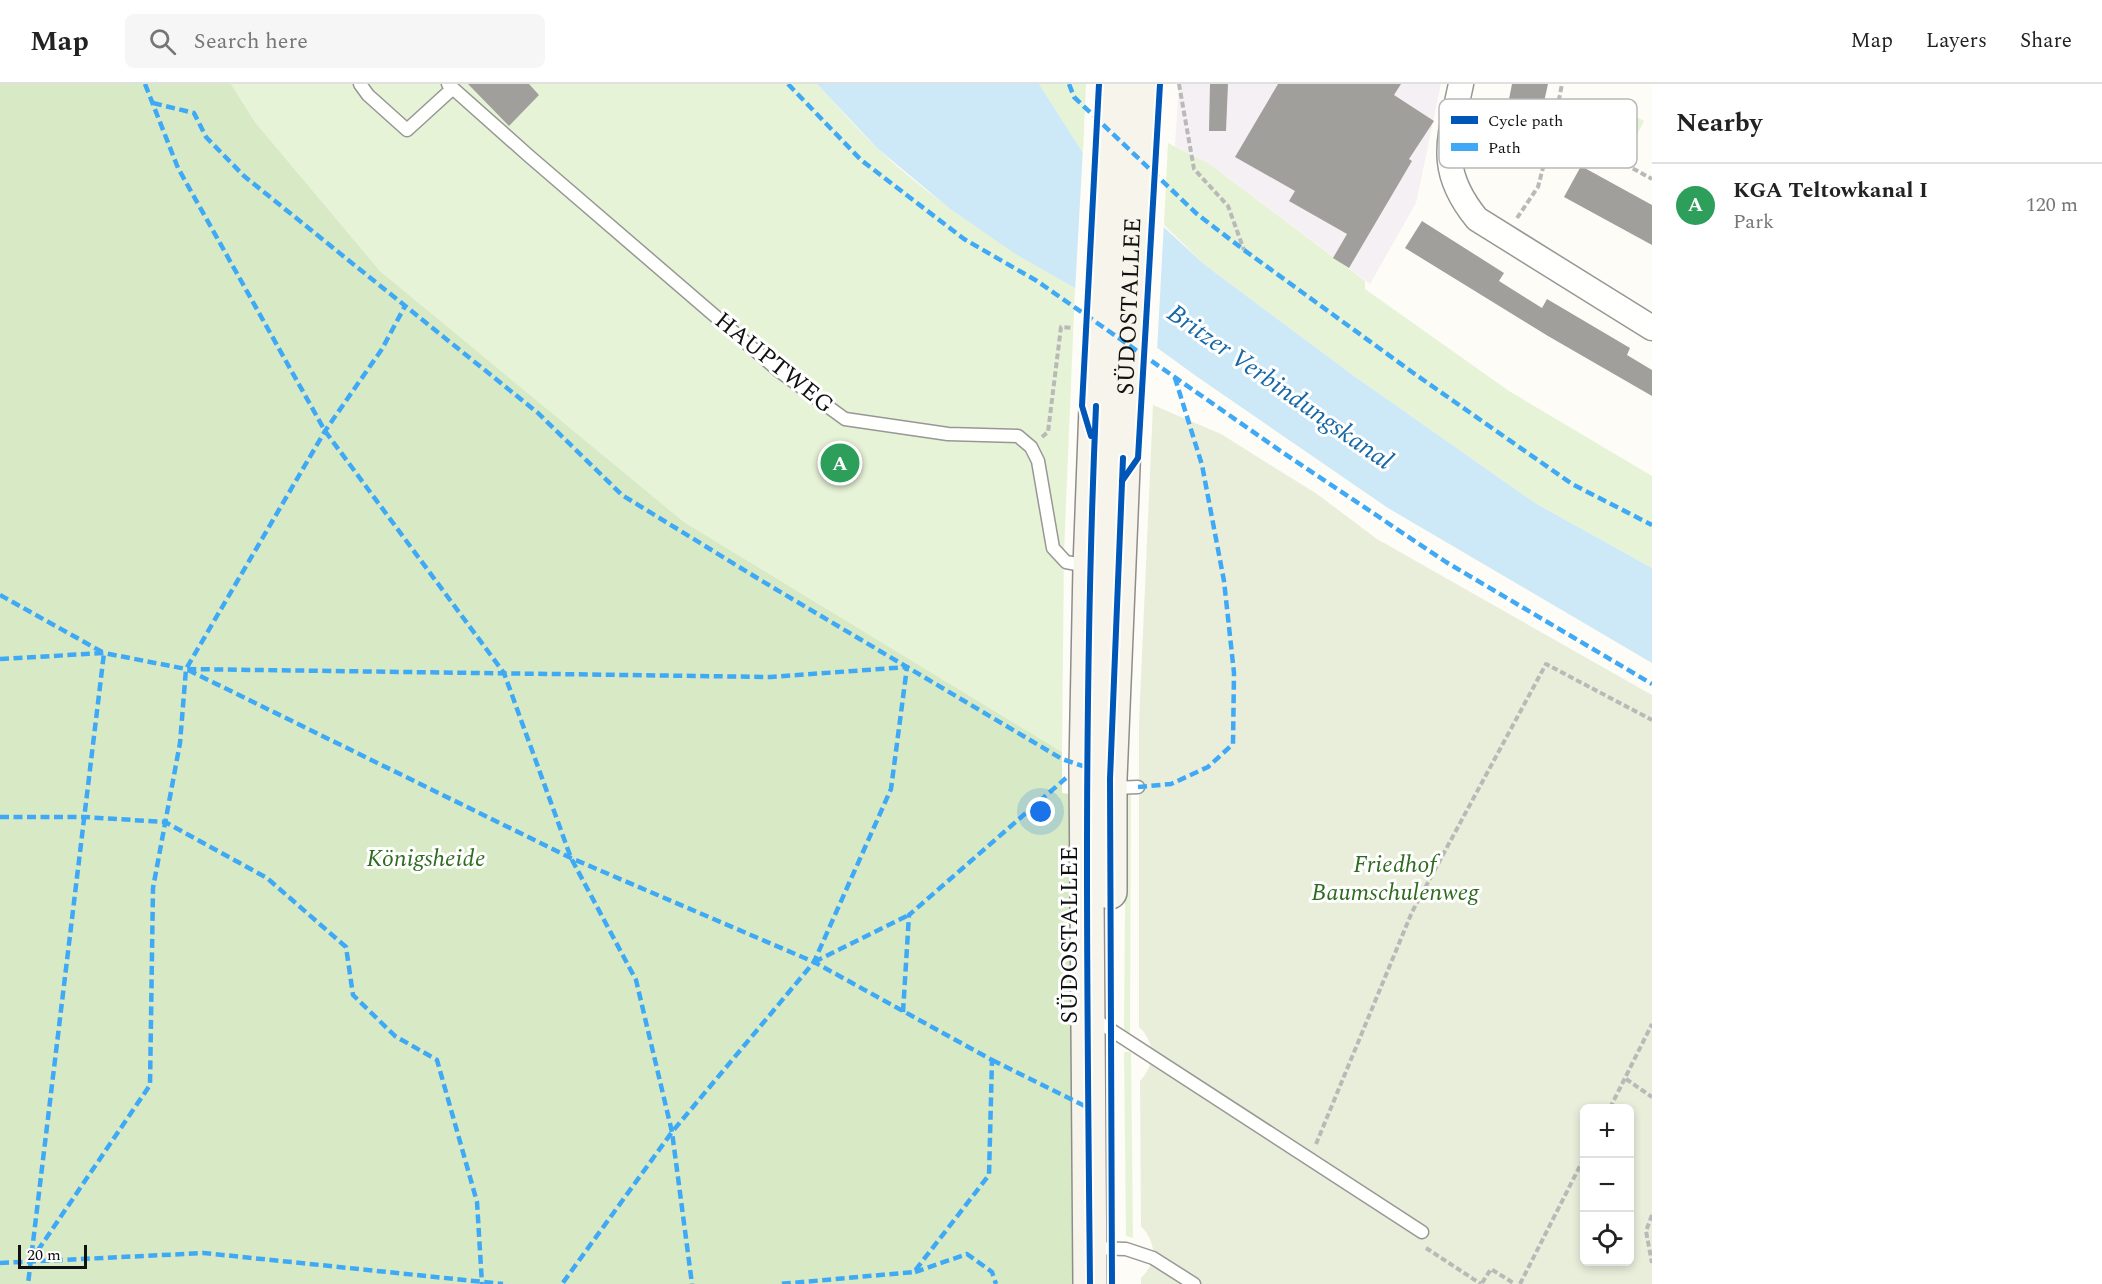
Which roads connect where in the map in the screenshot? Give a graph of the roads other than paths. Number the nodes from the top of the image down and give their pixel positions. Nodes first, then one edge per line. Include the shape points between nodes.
1 (360, 84) edge
2 (1461, 84) edge
3 (450, 87) edge
4 (1122, 87) edge
5 (1458, 99) edge
6 (1450, 168) edge
7 (1652, 327) edge
8 (1104, 567) junction
9 (1099, 1023) junction
10 (1422, 1239) road end
11 (1101, 1248) junction
12 (1090, 1284) edge
13 (1112, 1284) edge
14 (1194, 1284) edge

1 - 3 lane via 407,130
2 - 5 street
3 - 8 lane, HAUPTWEG via 779,371 845,419 948,434 1018,436 1031,447 1038,461 1053,548 1066,562
4 - 8 main road, SÜDOSTALLEE via 1097,381
4 - 8 main road, SÜDOSTALLEE via 1138,116 1124,404
6 - 7 street via 1463,202 1477,219
8 - 9 main road, SÜDOSTALLEE via 1086,760
8 - 9 main road, SÜDOSTALLEE via 1124,787
9 - 10 lane via 1310,1159
9 - 11 main road, SÜDOSTALLEE
11 - 12 main road, SÜDOSTALLEE
11 - 13 main road, SÜDOSTALLEE
11 - 14 lane via 1126,1249 1153,1258

